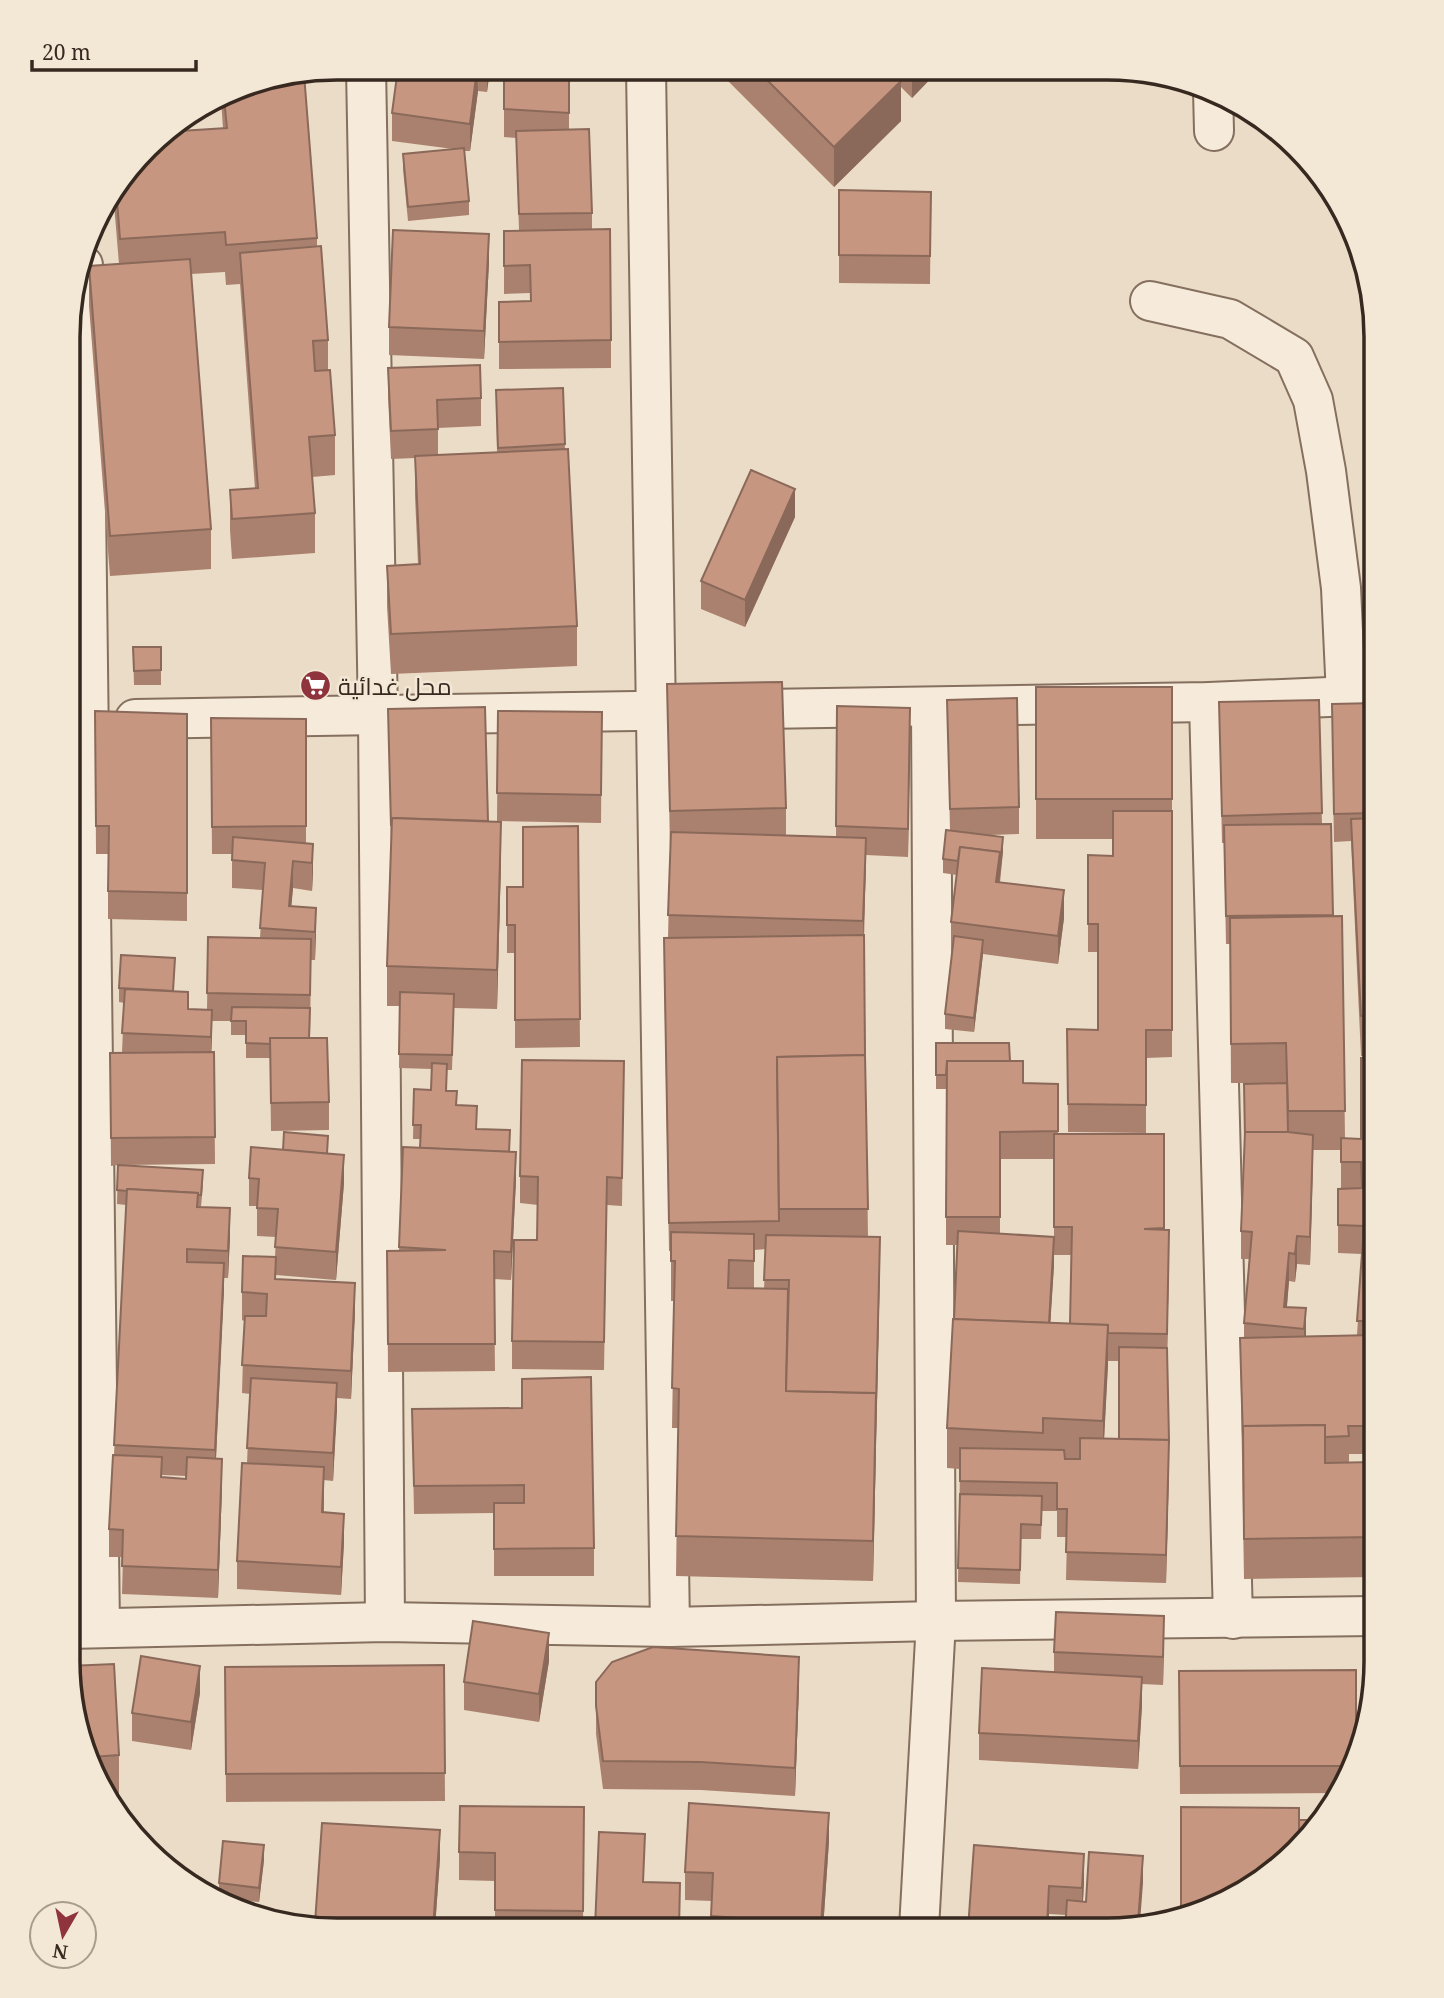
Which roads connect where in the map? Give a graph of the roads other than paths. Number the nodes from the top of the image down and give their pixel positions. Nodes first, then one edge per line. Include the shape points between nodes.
1 (366, 80) edge
2 (646, 80) edge
3 (1213, 104) edge
4 (1214, 131) dead end
5 (1150, 301) dead end
6 (83, 306) edge
7 (1361, 695) edge
8 (1209, 702) junction
9 (931, 707) junction
10 (656, 711) junction
11 (378, 716) junction
12 (80, 720) edge
13 (1364, 1616) edge
14 (1233, 1619) junction
15 (936, 1621) junction
16 (385, 1622) junction
17 (84, 1628) edge
18 (670, 1628) junction
19 (920, 1918) edge

1 - 11 street
2 - 10 street
3 - 4 street
5 - 7 street via 1230,319 1294,357 1313,400
6 - 12 street
7 - 8 street
8 - 9 street
8 - 14 street
9 - 10 street
9 - 15 street
10 - 11 street
10 - 18 street
11 - 12 street
11 - 16 street
12 - 17 street
13 - 14 street
14 - 15 street
15 - 18 street
15 - 19 street
16 - 17 street
16 - 18 street

